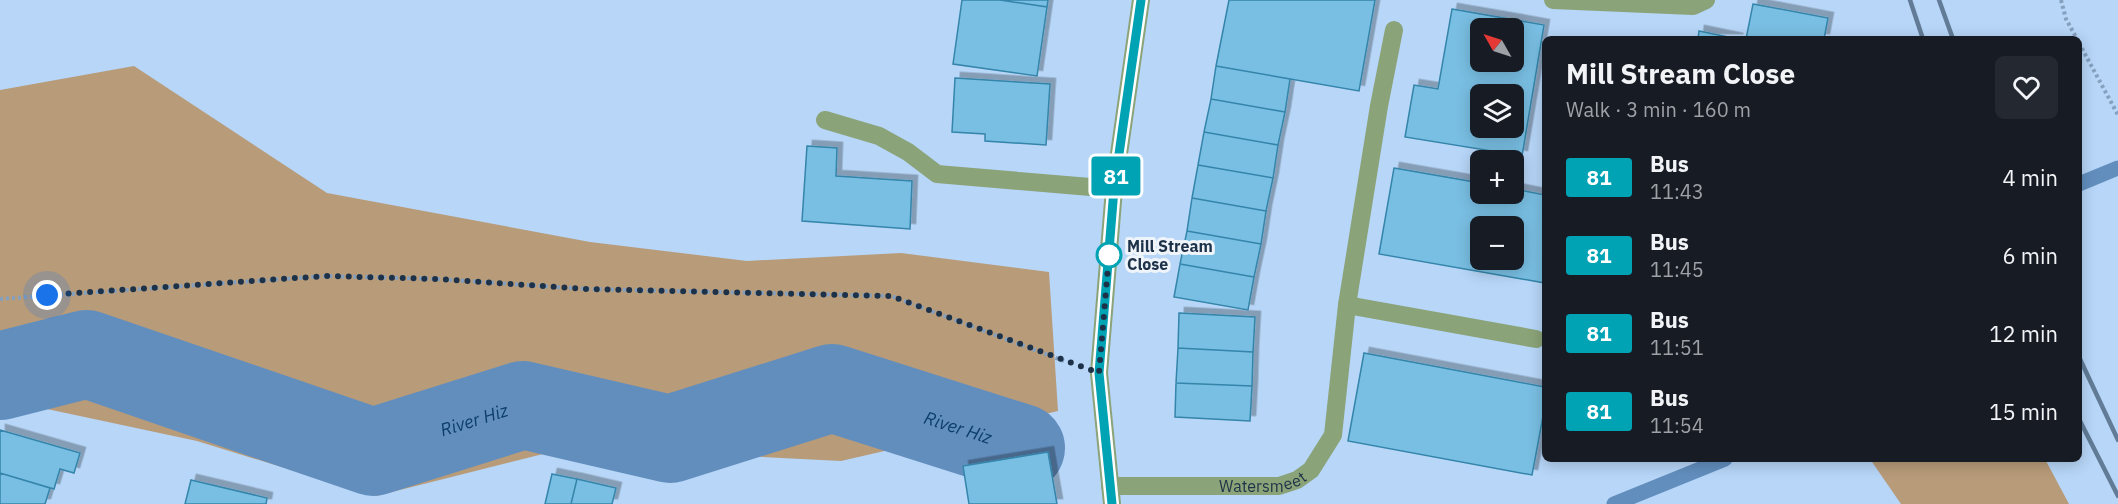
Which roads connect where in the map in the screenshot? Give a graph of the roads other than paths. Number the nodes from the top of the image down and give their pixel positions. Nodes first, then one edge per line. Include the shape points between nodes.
1 (1141, 0) edge
2 (1553, 0) edge
3 (1706, 0) edge
4 (1394, 30) dead end
5 (825, 120) dead end
6 (1114, 189) junction
7 (1347, 305) junction
8 (1536, 339) dead end
9 (1110, 486) junction
10 (1112, 504) edge

1 - 6 street
2 - 3 street via 1693,6
4 - 7 street, Watersmeet
5 - 6 street via 879,136 937,174
6 - 9 street via 1099,373
7 - 8 street
7 - 9 street, Watersmeet via 1333,435 1311,470 1279,486
9 - 10 street

